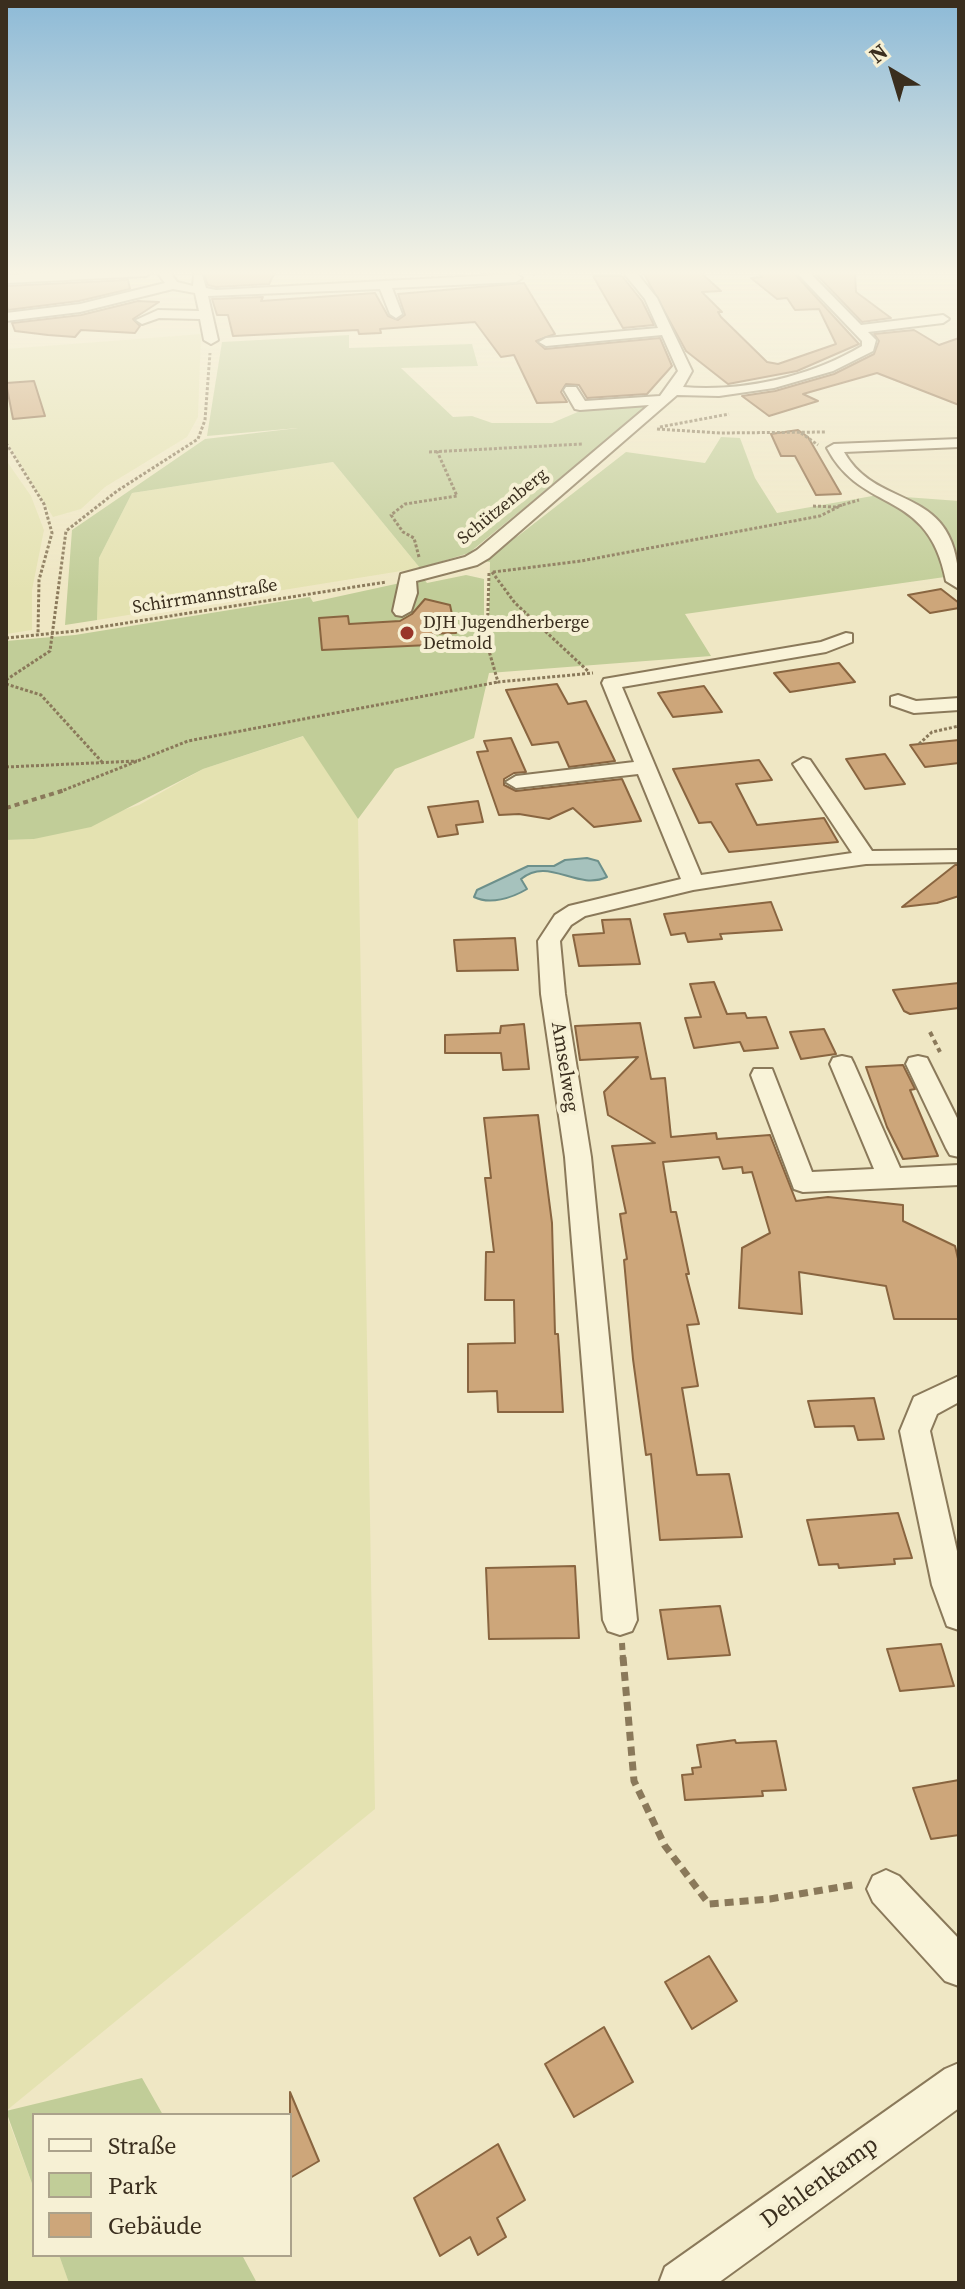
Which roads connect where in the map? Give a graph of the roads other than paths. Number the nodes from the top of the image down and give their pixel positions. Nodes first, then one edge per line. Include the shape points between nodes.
1 (680, 379) edge
2 (796, 379) edge
3 (571, 390) dead end
4 (669, 395) junction
5 (959, 443) edge
6 (959, 584) edge
7 (402, 611) dead end
8 (846, 638) dead end
9 (934, 692) dead end
10 (898, 701) dead end
11 (956, 703) edge
12 (803, 764) dead end
13 (645, 767) junction
14 (516, 782) dead end
15 (959, 856) edge
16 (866, 858) junction
17 (693, 883) junction
18 (842, 1064) dead end
19 (918, 1064) dead end
20 (763, 1075) dead end
21 (959, 1148) edge
22 (959, 1175) edge
23 (891, 1177) junction
24 (959, 1388) edge
25 (959, 1615) edge
26 (620, 1620) road end
27 (886, 1889) road end
28 (959, 1967) edge
29 (959, 2083) edge
30 (681, 2283) edge

1 - 4 street
2 - 4 street
3 - 4 street via 580,406
4 - 7 street, Schützenberg via 471,561 407,578
5 - 6 street via 834,448 849,472 927,518 950,551
8 - 13 street via 826,647 611,683
9 - 11 street
10 - 11 street via 914,707
12 - 16 street
13 - 14 street
13 - 17 street
15 - 16 street, Amselweg
16 - 17 street, Amselweg
17 - 26 street, Amselweg via 577,911 563,920 549,941 578,1157
18 - 23 street
19 - 21 street
20 - 23 street via 803,1182
22 - 23 street
24 - 25 street via 925,1406 915,1431
27 - 28 street
29 - 30 street, Dehlenkamp

